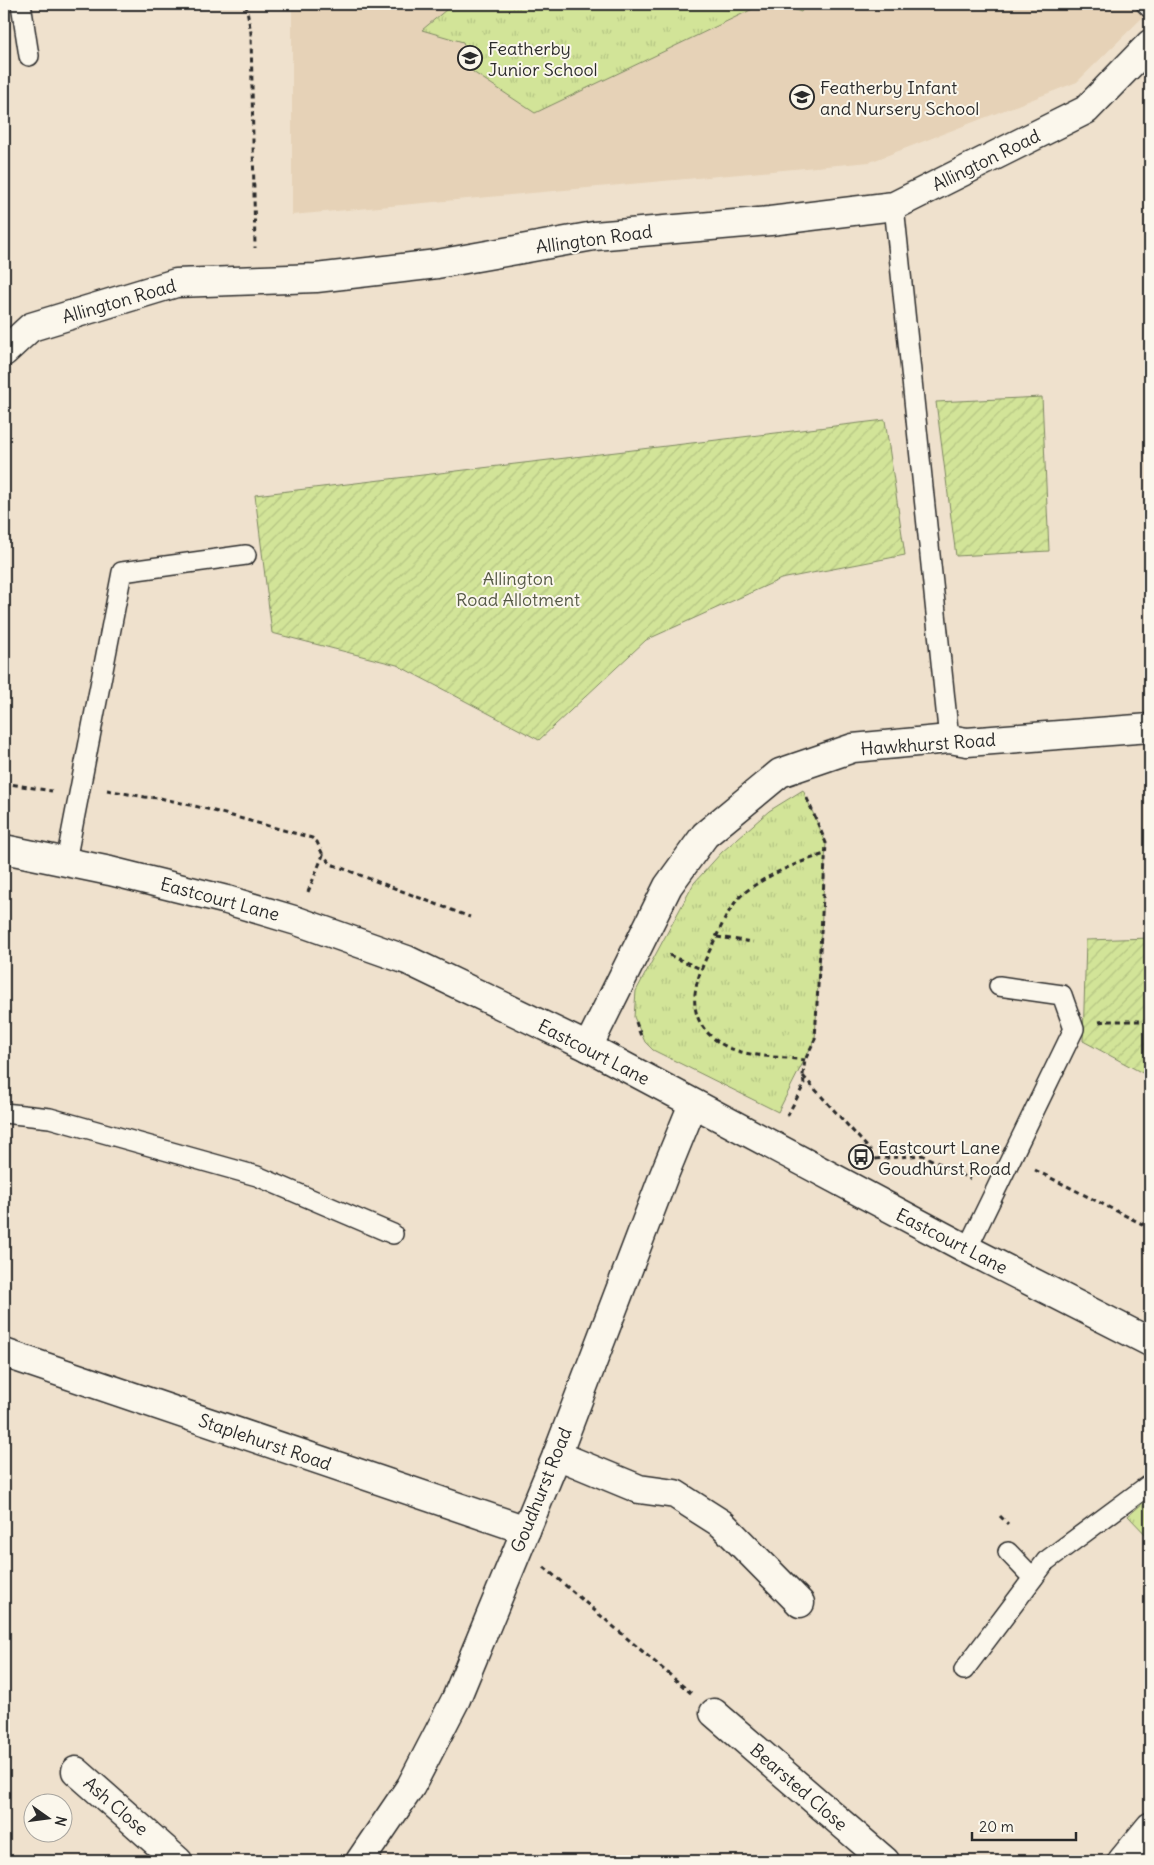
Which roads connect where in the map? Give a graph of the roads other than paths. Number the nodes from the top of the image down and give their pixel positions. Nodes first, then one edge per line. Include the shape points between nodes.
1 (21, 4) edge
2 (1146, 4) edge
3 (1150, 8) edge
4 (1150, 44) edge
5 (29, 56) dead end
6 (894, 206) junction
7 (4, 352) edge
8 (246, 555) dead end
9 (1150, 728) edge
10 (949, 739) junction
11 (4, 849) edge
12 (66, 861) junction
13 (999, 986) dead end
14 (588, 1047) junction
15 (693, 1104) junction
16 (4, 1113) edge
17 (393, 1234) dead end
18 (967, 1249) junction
19 (1150, 1342) edge
20 (4, 1353) edge
21 (556, 1455) junction
22 (1150, 1484) edge
23 (526, 1530) junction
24 (1008, 1552) dead end
25 (1033, 1578) junction
26 (800, 1603) dead end
27 (964, 1670) dead end
28 (714, 1712) road end
29 (76, 1771) dead end
30 (1150, 1827) edge
31 (178, 1861) edge
32 (360, 1861) edge
33 (884, 1861) edge
34 (1122, 1861) edge

1 - 5 lane
2 - 3 lane
4 - 6 street, Allington Road via 1086,110
6 - 7 street, Allington Road via 770,221 594,236 437,264 325,277 176,283 31,327
6 - 10 lane
8 - 12 lane via 122,572
9 - 10 street, Hawkhurst Road via 967,742
10 - 14 street, Hawkhurst Road via 853,748 780,773 705,835 668,886
11 - 12 street, Eastcourt Lane
12 - 14 street, Eastcourt Lane via 227,900 366,945 426,969
13 - 18 lane via 1062,995 1074,1029
14 - 15 street, Eastcourt Lane
15 - 18 street, Eastcourt Lane
15 - 21 street, Goudhurst Road
16 - 17 lane via 50,1118 257,1176
18 - 19 street, Eastcourt Lane
20 - 23 street, Staplehurst Road
21 - 23 street, Goudhurst Road
21 - 26 street via 640,1488 675,1494 722,1524
22 - 25 lane via 1046,1561
23 - 32 street, Goudhurst Road via 456,1699 411,1786
24 - 25 lane
25 - 27 lane
28 - 33 street, Bearsted Close
29 - 31 street, Ash Close
30 - 34 street

